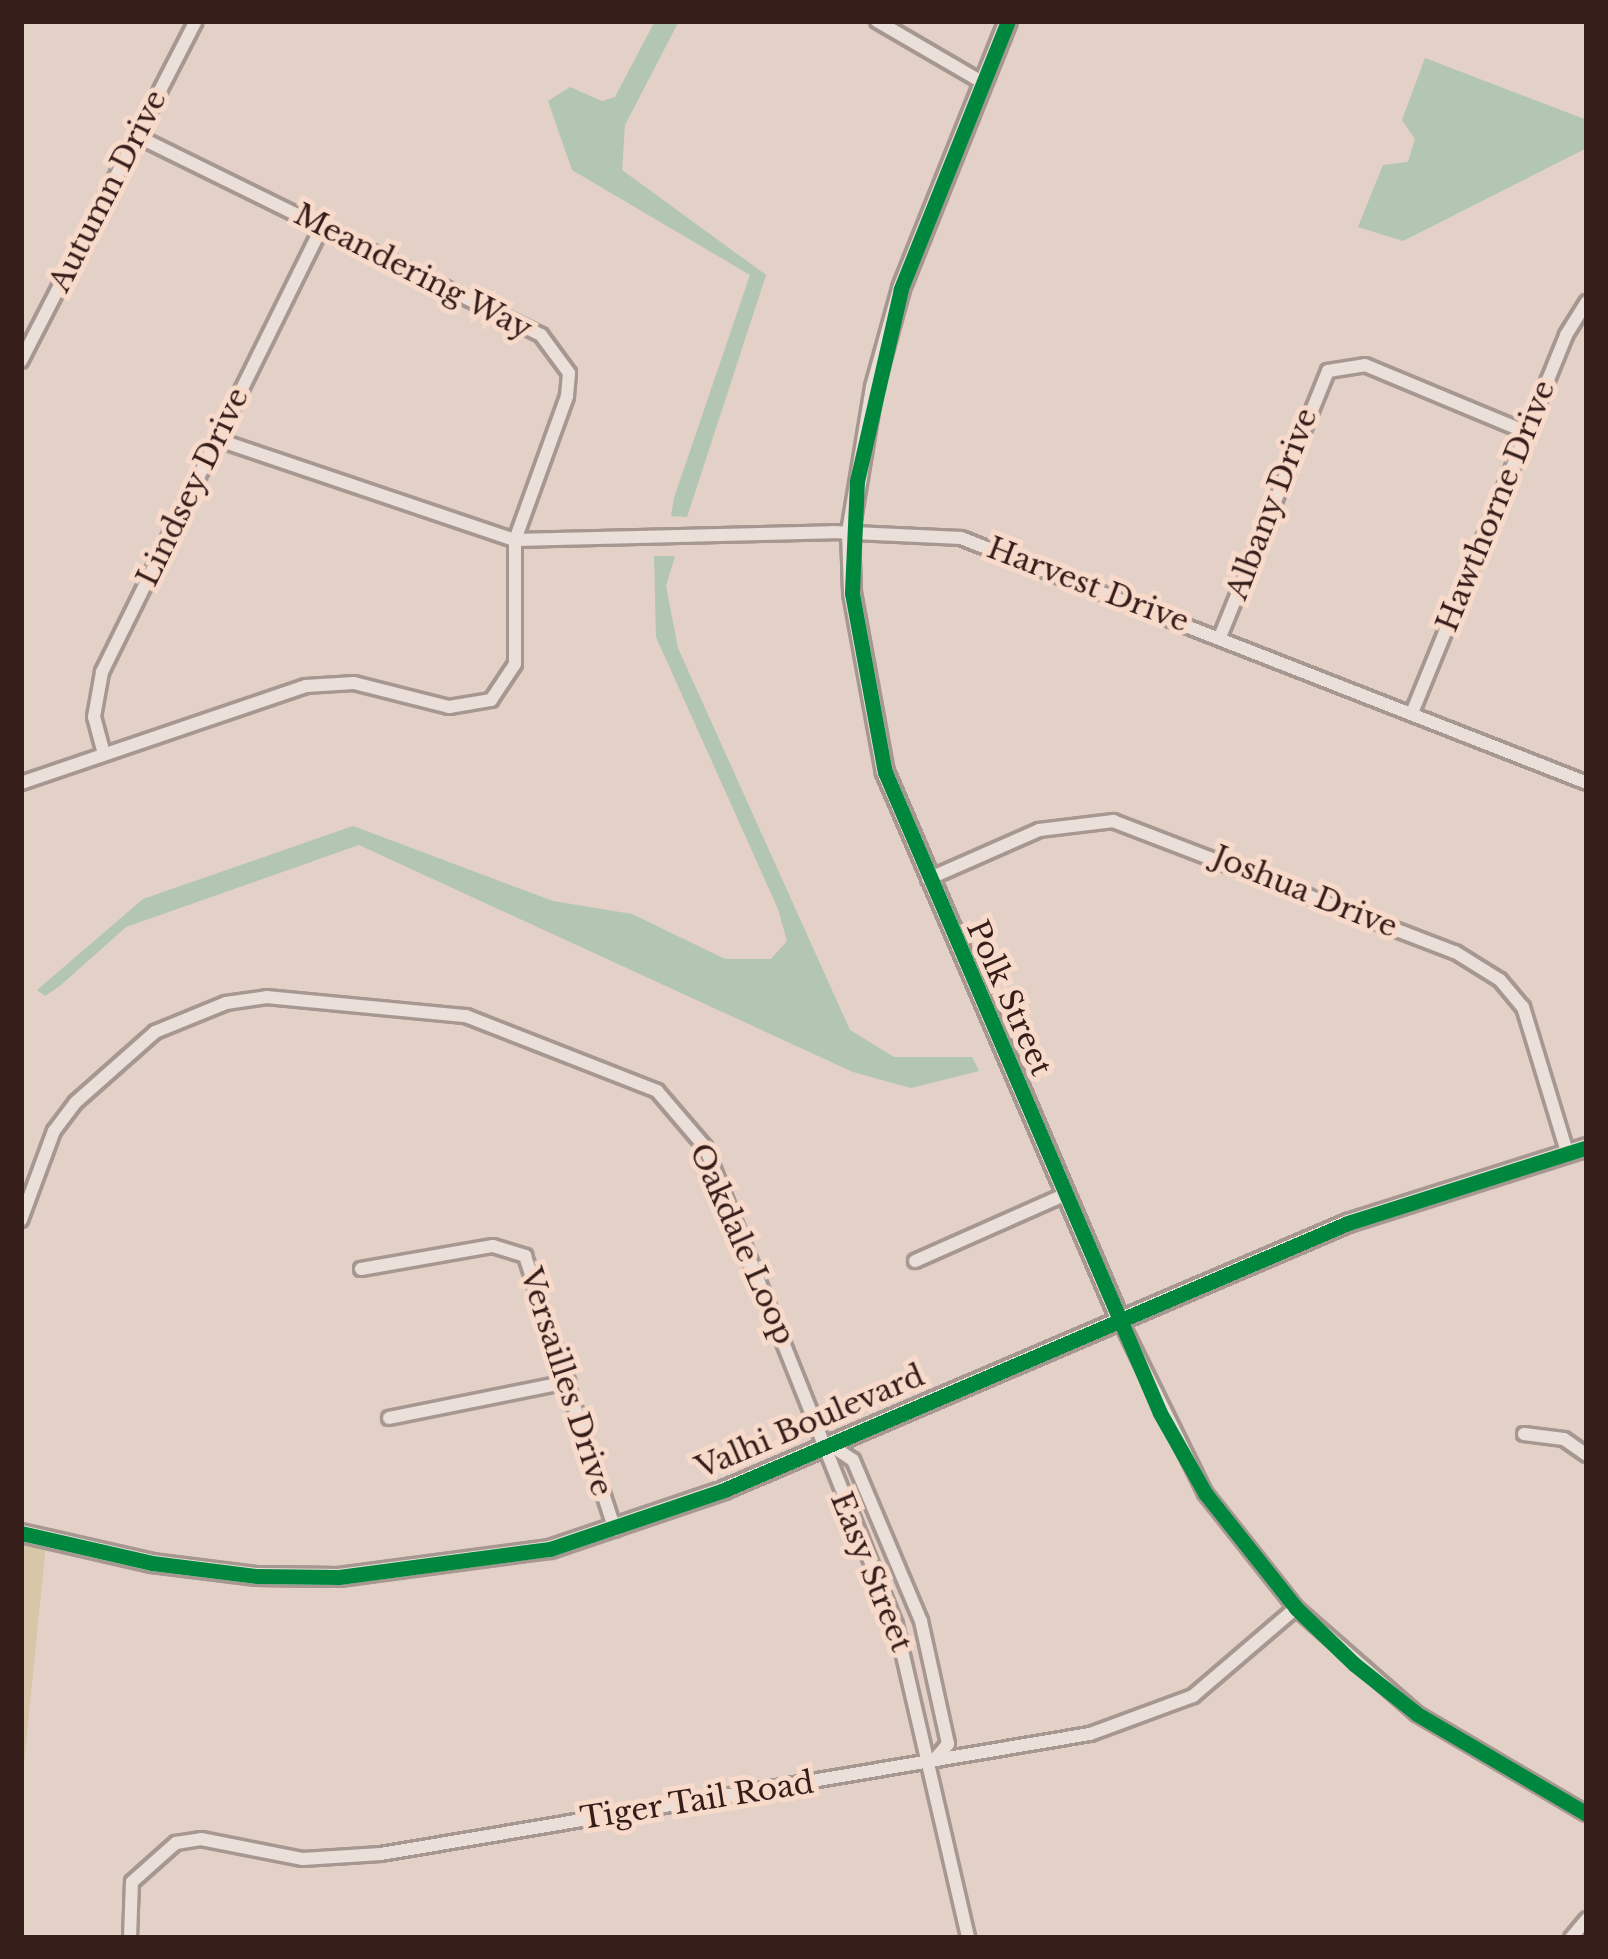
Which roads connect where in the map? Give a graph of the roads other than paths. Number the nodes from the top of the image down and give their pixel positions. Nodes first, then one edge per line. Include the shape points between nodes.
1 (196, 21) edge
2 (877, 21) edge
3 (1008, 21) edge
4 (980, 81) junction
5 (136, 136) junction
6 (322, 227) junction
7 (1587, 302) edge
8 (21, 362) edge
9 (1526, 432) junction
10 (216, 439) junction
11 (850, 532) junction
12 (515, 540) junction
13 (1220, 637) junction
14 (1412, 713) junction
15 (104, 754) junction
16 (21, 783) edge
17 (1587, 783) edge
18 (927, 879) junction
19 (1587, 1147) edge
20 (1568, 1153) junction
21 (1066, 1194) junction
22 (21, 1220) edge
23 (915, 1261) dead end
24 (362, 1269) dead end
25 (1120, 1320) junction
26 (568, 1382) junction
27 (389, 1418) dead end
28 (1524, 1434) dead end
29 (828, 1444) junction
30 (1587, 1455) edge
31 (615, 1530) junction
32 (21, 1533) edge
33 (914, 1600) junction
34 (890, 1608) junction
35 (1296, 1609) junction
36 (933, 1761) junction
37 (1587, 1814) edge
38 (1587, 1919) edge
39 (130, 1938) edge
40 (968, 1938) edge
41 (1570, 1938) edge

1 - 5 street, Autumn Drive
2 - 4 street
3 - 4 street, Polk Street
4 - 11 street, Polk Street via 894,314
5 - 6 street, Meandering Way
5 - 8 street, Autumn Drive
6 - 10 street, Lindsey Drive
6 - 12 street, Meandering Way via 541,335 560,353 567,396
7 - 9 street, Hawthorne Drive
9 - 13 street, Albany Drive via 1366,365 1328,371
9 - 14 street, Hawthorne Drive
10 - 12 street, Harvest Drive
10 - 15 street, Lindsey Drive via 101,672 94,716
11 - 12 street, Harvest Drive
11 - 13 street, Harvest Drive via 977,542
11 - 18 street, Polk Street via 870,713
12 - 15 street, Meandering Way via 515,664 491,700 449,707 334,682 275,693
13 - 14 street, Harvest Drive
14 - 17 street, Harvest Drive
15 - 16 street, Meandering Way
18 - 20 street, Joshua Drive via 1039,830 1113,821 1455,952 1500,980 1522,1007
18 - 21 street, Polk Street
19 - 20 street, Valhi Boulevard
20 - 25 street, Valhi Boulevard via 1348,1223
21 - 23 street
21 - 25 street, Polk Street
22 - 29 street, Oakdale Loop via 54,1131 76,1102 126,1053 188,1014 267,997 466,1016 619,1071 657,1090 682,1116 705,1147
24 - 26 street, Versailles Drive via 510,1247 533,1270
25 - 29 street, Valhi Boulevard
25 - 35 street, Polk Street via 1205,1493
26 - 27 street
26 - 31 street, Versailles Drive
28 - 30 street via 1564,1439
29 - 31 street, Valhi Boulevard
29 - 33 street, Easy Street via 853,1460
29 - 34 street, Easy Street via 826,1463
31 - 32 street, Valhi Boulevard via 518,1556 339,1577 152,1563
33 - 34 street
33 - 36 street, Easy Street via 948,1744
34 - 36 street, Easy Street via 918,1744
35 - 36 street, Tiger Tail Road via 1221,1677 1140,1721
35 - 37 street, Polk Street via 1417,1714
36 - 39 street, Tiger Tail Road via 346,1858 188,1840 140,1868 127,1915
36 - 40 street, Easy Street
38 - 41 street

